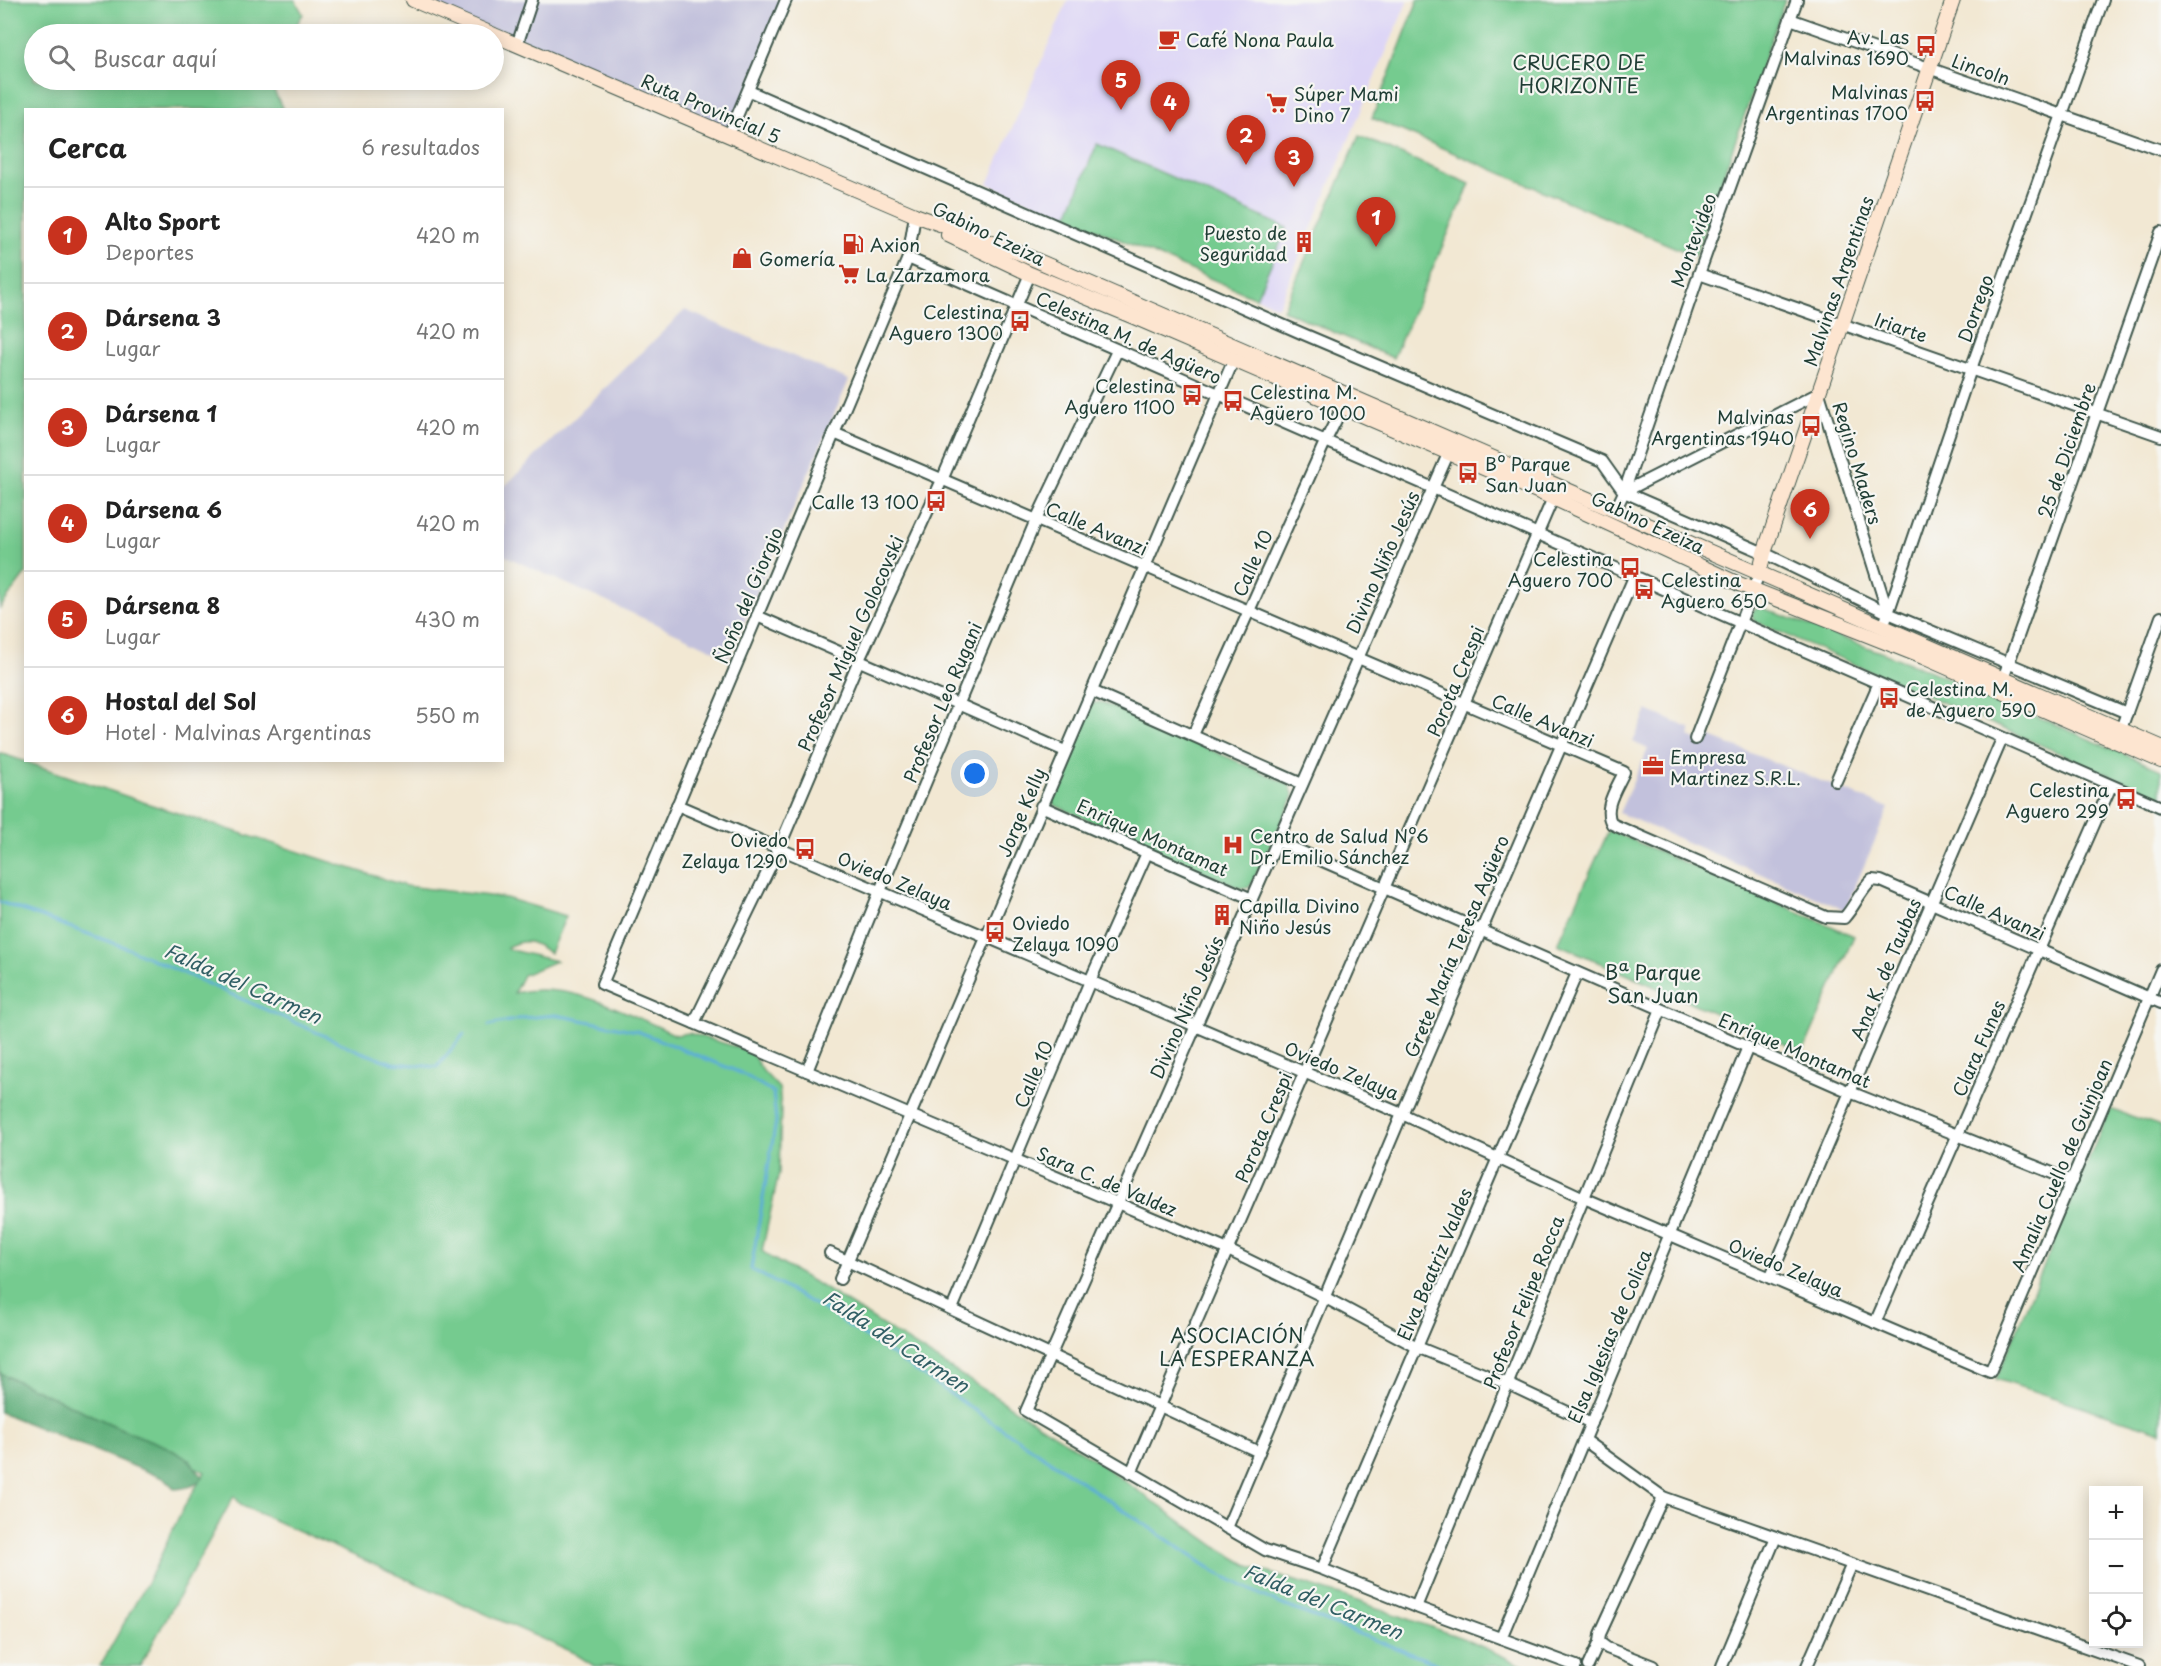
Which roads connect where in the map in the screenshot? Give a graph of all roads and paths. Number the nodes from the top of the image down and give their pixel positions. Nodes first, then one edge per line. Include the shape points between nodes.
1 (413, 0) edge
2 (531, 0) edge
3 (786, 0) edge
4 (1797, 0) edge
5 (1953, 0) edge
6 (2103, 0) edge
7 (1790, 19) junction
8 (468, 24) edge
9 (504, 40) edge
10 (514, 44) junction
11 (1929, 68) junction
12 (749, 91) junction
13 (2061, 115) junction
14 (729, 135) junction
15 (2161, 150) edge
16 (915, 215) junction
17 (2161, 232) edge
18 (908, 258) junction
19 (1030, 274) junction
20 (1699, 274) junction
21 (1016, 306) junction
22 (1842, 324) junction
23 (1117, 351) junction
24 (1234, 359) junction
25 (1971, 369) junction
26 (1819, 393) junction
27 (1219, 395) junction
28 (1343, 406) junction
29 (2096, 413) junction
30 (834, 434) junction
31 (2161, 436) edge
32 (1325, 442) junction
33 (1449, 452) junction
34 (942, 480) junction
35 (1432, 489) junction
36 (1624, 492) junction
37 (1553, 498) junction
38 (1615, 511) junction
39 (1036, 520) junction
40 (1536, 534) junction
41 (1764, 553) junction
42 (1145, 567) junction
43 (1759, 574) junction
44 (1634, 578) junction
45 (1753, 590) junction
46 (1248, 611) junction
47 (1888, 613) junction
48 (757, 616) junction
49 (2161, 617) edge
50 (1740, 624) junction
51 (1883, 628) junction
52 (2156, 648) edge
53 (1358, 658) junction
54 (859, 660) junction
55 (2009, 663) junction
56 (2003, 679) junction
57 (1878, 685) junction
58 (1092, 691) junction
59 (1463, 704) junction
60 (959, 705) junction
61 (2127, 713) junction
62 (2121, 729) junction
63 (1193, 735) junction
64 (1695, 739) dead end
65 (2002, 739) junction
66 (1561, 746) junction
67 (2161, 747) edge
68 (1065, 751) junction
69 (2161, 761) edge
70 (1836, 781) dead end
71 (1302, 784) junction
72 (2111, 786) junction
73 (677, 805) junction
74 (1041, 806) junction
75 (2161, 807) edge
76 (1277, 841) junction
77 (779, 848) junction
78 (1147, 853) junction
79 (1383, 889) junction
80 (880, 891) junction
81 (1252, 899) junction
82 (1932, 902) junction
83 (1481, 932) junction
84 (986, 936) junction
85 (2039, 950) junction
86 (2161, 970) edge
87 (1577, 973) junction
88 (1090, 981) junction
89 (602, 984) joint
90 (2149, 998) junction
91 (2161, 1003) edge
92 (1661, 1010) junction
93 (694, 1023) junction
94 (1196, 1026) junction
95 (1748, 1047) junction
96 (807, 1071) junction
97 (1304, 1072) junction
98 (1850, 1092) junction
99 (1402, 1114) junction
100 (909, 1115) junction
101 (1958, 1135) junction
102 (1498, 1158) junction
103 (1015, 1159) junction
104 (2072, 1181) junction
105 (1584, 1198) junction
106 (1118, 1203) junction
107 (1670, 1234) junction
108 (1228, 1250) junction
109 (830, 1253) dead end
110 (847, 1261) junction
111 (1770, 1278) junction
112 (840, 1279) dead end
113 (1324, 1297) junction
114 (952, 1309) junction
115 (1875, 1323) junction
116 (1417, 1347) junction
117 (1051, 1356) junction
118 (1990, 1372) joint
119 (1508, 1383) junction
120 (1161, 1406) junction
121 (1591, 1423) junction
122 (1584, 1440) junction
123 (1259, 1452) junction
124 (1131, 1473) junction
125 (1663, 1497) junction
126 (1227, 1528) junction
127 (1776, 1537) junction
128 (1852, 1564) junction
129 (1322, 1569) junction
130 (1416, 1607) junction
131 (1501, 1638) junction
132 (1599, 1642) junction
133 (1576, 1666) edge
134 (1588, 1666) edge
135 (1653, 1666) edge
136 (1722, 1666) edge
137 (1808, 1666) edge
138 (2139, 1666) edge

1 - 8 main road, Ruta Provincial 5
2 - 10 street
3 - 12 street
4 - 7 street, Montevideo
5 - 11 main road, Malvinas Argentinas
6 - 13 street, Dorrego
7 - 11 street, Lincoln
7 - 20 street, Montevideo
9 - 10 main road, Ruta Provincial 5
10 - 14 main road, Ruta Provincial 5
11 - 13 street, Lincoln
11 - 22 main road, Malvinas Argentinas
12 - 14 street
12 - 36 street via 1602,461
13 - 15 street, Lincoln
13 - 25 street, Dorrego
14 - 16 main road, Ruta Provincial 5
16 - 18 street, Ñoño del Giorgio
16 - 19 main road, Gabino Ezeiza
16 - 38 main road, Gabino Ezeiza via 1022,254
17 - 29 street, 25 de Diciembre
18 - 21 street, Celestina M. de Agüero
18 - 30 street, Ñoño del Giorgio
19 - 21 street, Profesor Miguel Golocovski
19 - 24 main road, Gabino Ezeiza
20 - 22 street, Iriarte
20 - 36 street, Montevideo
21 - 23 street, Celestina M. de Agüero
21 - 34 street, Profesor Miguel Golocovski
22 - 25 street, Iriarte
22 - 26 main road, Malvinas Argentinas
23 - 27 street, Celestina M. de Agüero
23 - 39 street, Profesor Leo Rugani
24 - 27 street, Jorge Kelly
24 - 28 main road, Gabino Ezeiza
25 - 29 street, Iriarte
25 - 47 street, Dorrego
26 - 36 street, Regino Maders
26 - 41 main road, Malvinas Argentinas
26 - 47 street, Regino Maders
27 - 32 street, Celestina M. de Agüero
27 - 42 street, Jorge Kelly
28 - 32 street, Calle 10
28 - 33 main road, Gabino Ezeiza
29 - 31 street, Iriarte
29 - 55 street, 25 de Diciembre
30 - 34 street, Calle Avanzi
30 - 48 street, Ñoño del Giorgio
32 - 35 street, Celestina M. de Agüero
32 - 46 street, Calle 10
33 - 35 street, Divino Niño Jesús
33 - 37 main road, Gabino Ezeiza
34 - 39 street, Calle Avanzi
34 - 54 street, Profesor Miguel Golocovski
35 - 40 street, Celestina M. de Agüero
35 - 53 street, Divino Niño Jesús
36 - 38 street, Montevideo
36 - 41 street
37 - 40 street, Porota Crespi
37 - 45 main road, Gabino Ezeiza
38 - 43 main road, Gabino Ezeiza
39 - 42 street, Calle Avanzi
39 - 60 street, Profesor Leo Rugani
40 - 44 street, Celestina M. de Agüero
40 - 59 street, Porota Crespi
41 - 43 main road, Malvinas Argentinas
41 - 47 street
42 - 46 street, Calle Avanzi
42 - 58 street, Jorge Kelly
43 - 45 street
43 - 51 main road, Gabino Ezeiza
44 - 50 street, Celestina M. de Agüero
44 - 66 street, Grete María Teresa Agüero
45 - 50 street
45 - 69 main road, Gabino Ezeiza via 1923,657
46 - 53 street, Calle Avanzi
46 - 63 street, Calle 10
47 - 51 street, Dorrego
47 - 55 street
48 - 54 street
48 - 73 street, Ñoño del Giorgio
49 - 52 street
50 - 57 street, Celestina M. de Agüero
50 - 64 street
51 - 56 main road, Gabino Ezeiza
52 - 61 street
53 - 59 street, Calle Avanzi
53 - 71 street, Divino Niño Jesús
54 - 60 street
54 - 77 street, Profesor Miguel Golocovski
55 - 56 street, 25 de Diciembre
55 - 61 street
56 - 62 main road, Gabino Ezeiza
57 - 65 street, Celestina M. de Agüero
57 - 70 street
58 - 63 street
58 - 68 street, Jorge Kelly
59 - 66 street, Calle Avanzi
59 - 79 street, Porota Crespi
60 - 68 street
60 - 80 street, Profesor Leo Rugani
61 - 62 street
62 - 67 main road, Gabino Ezeiza
63 - 71 street
65 - 72 street, Celestina M. de Agüero
65 - 82 street, Ana K. de Taubas
66 - 82 street, Calle Avanzi via 1624,772 1609,805 1612,824 1826,917 1844,918 1872,880
66 - 83 street, Grete María Teresa Agüero
68 - 74 street, Jorge Kelly
71 - 76 street, Divino Niño Jesús
72 - 75 street, Celestina M. de Agüero
72 - 85 street, Clara Funes
73 - 77 street, Oviedo Zelaya
73 - 89 street, Ñoño del Giorgio
74 - 78 street, Enrique Montamat
74 - 84 street, Jorge Kelly
76 - 79 street, Enrique Montamat
76 - 81 street, Divino Niño Jesús
77 - 80 street, Oviedo Zelaya
77 - 93 street, Profesor Miguel Golocovski
78 - 81 street, Enrique Montamat
78 - 88 street, Calle 10
79 - 83 street, Enrique Montamat
79 - 97 street, Porota Crespi
80 - 84 street, Oviedo Zelaya
80 - 96 street, Profesor Leo Rugani
81 - 94 street, Divino Niño Jesús
82 - 85 street, Calle Avanzi
82 - 98 street, Ana K. de Taubas
83 - 87 street, Enrique Montamat
83 - 99 street, Grete María Teresa Agüero
84 - 88 street, Oviedo Zelaya
84 - 100 street, Jorge Kelly
85 - 90 street, Calle Avanzi
85 - 101 street, Clara Funes
86 - 90 street, Amalia Cuello de Guinjoan
87 - 92 street, Enrique Montamat
87 - 102 street, Elva Beatriz Valdes
88 - 94 street, Oviedo Zelaya
88 - 103 street, Calle 10
89 - 93 street, Sara C. de Valdez
90 - 91 street, Calle Avanzi
90 - 104 street, Amalia Cuello de Guinjoan
92 - 95 street, Enrique Montamat
92 - 105 street, Profesor Felipe Rocca
93 - 96 street, Sara C. de Valdez
94 - 97 street, Oviedo Zelaya
94 - 106 street, Divino Niño Jesús
95 - 98 street, Enrique Montamat
95 - 107 street, Elsa Iglesias de Colica
96 - 100 street, Sara C. de Valdez
97 - 99 street, Oviedo Zelaya
97 - 108 street, Porota Crespi
98 - 101 street, Enrique Montamat
98 - 111 street, Ana K. de Taubas
99 - 102 street, Oviedo Zelaya
99 - 113 street, Grete María Teresa Agüero
100 - 103 street, Sara C. de Valdez
100 - 110 street, Jorge Kelly
101 - 104 street, Enrique Montamat
101 - 115 street, Clara Funes
102 - 105 street, Oviedo Zelaya
102 - 116 street, Elva Beatriz Valdes
103 - 106 street, Sara C. de Valdez
103 - 114 street, Calle 10
104 - 118 street, Amalia Cuello de Guinjoan
105 - 107 street, Oviedo Zelaya
105 - 119 street, Profesor Felipe Rocca
106 - 108 street, Sara C. de Valdez
106 - 117 street, Divino Niño Jesús
107 - 111 street, Oviedo Zelaya
107 - 121 street, Elsa Iglesias de Colica
108 - 113 street, Sara C. de Valdez
108 - 120 street, Porota Crespi
109 - 110 street
110 - 112 street, Jorge Kelly
110 - 114 street
111 - 115 street, Oviedo Zelaya
113 - 116 street, Sara C. de Valdez
113 - 123 street, Grete María Teresa Agüero
114 - 117 street
115 - 118 street, Oviedo Zelaya
116 - 119 street, Sara C. de Valdez
116 - 129 street, Elva Beatriz Valdes
117 - 120 street
117 - 124 street, Divino Niño Jesús via 1026,1411
119 - 121 street, Sara C. de Valdez
119 - 130 street, Profesor Felipe Rocca
120 - 123 street
120 - 124 street, Porota Crespi
121 - 122 street, Elsa Iglesias de Colica
122 - 125 street
122 - 131 street, Elsa Iglesias de Colica
123 - 126 street, Grete María Teresa Agüero
124 - 126 street
125 - 127 street
125 - 132 street
126 - 129 street via 1265,1550
127 - 128 street
127 - 136 street
128 - 137 street
128 - 138 street
129 - 130 street
130 - 131 street
131 - 133 street
132 - 134 street
132 - 135 street

